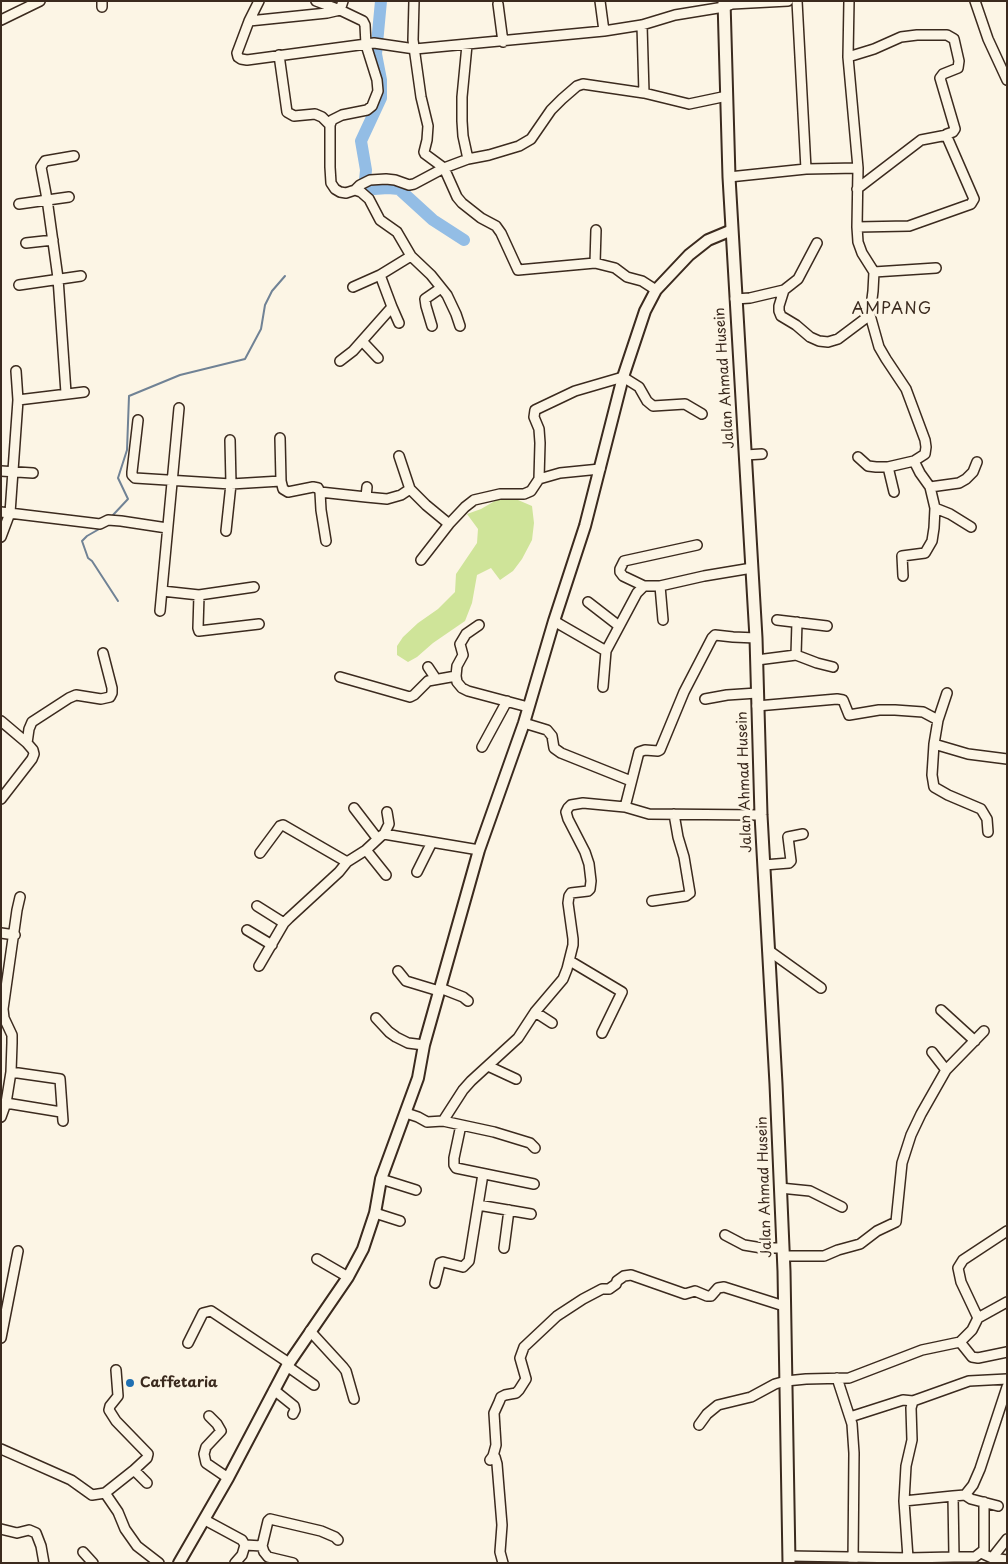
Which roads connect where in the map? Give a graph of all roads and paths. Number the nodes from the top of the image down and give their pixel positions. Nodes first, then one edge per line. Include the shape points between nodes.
1 (40, 1) edge
2 (259, 1) edge
3 (316, 1) edge
4 (414, 1) edge
5 (600, 1) edge
6 (788, 1) edge
7 (797, 1) edge
8 (849, 1) edge
9 (975, 1) edge
10 (498, 4) dead end
11 (727, 4) edge
12 (342, 6) edge
13 (1, 20) edge
14 (249, 21) junction
15 (642, 26) junction
16 (604, 31) junction
17 (503, 42) junction
18 (374, 44) junction
19 (467, 44) junction
20 (415, 49) junction
21 (279, 55) junction
22 (848, 57) junction
23 (1007, 80) edge
24 (644, 93) junction
25 (727, 96) junction
26 (330, 125) junction
27 (946, 135) junction
28 (74, 156) dead end
29 (468, 159) junction
30 (444, 168) junction
31 (858, 168) junction
32 (806, 169) junction
33 (729, 177) junction
34 (358, 187) junction
35 (857, 189) junction
36 (69, 197) dead end
37 (47, 199) junction
38 (19, 204) dead end
39 (857, 227) junction
40 (596, 230) dead end
41 (732, 230) junction
42 (53, 240) junction
43 (26, 243) dead end
44 (817, 243) dead end
45 (411, 256) junction
46 (595, 263) junction
47 (936, 268) dead end
48 (874, 272) junction
49 (380, 275) junction
50 (81, 276) dead end
51 (58, 278) junction
52 (19, 284) dead end
53 (353, 286) dead end
54 (441, 288) junction
55 (656, 290) junction
56 (784, 290) junction
57 (736, 299) junction
58 (392, 307) junction
59 (870, 315) junction
60 (399, 323) dead end
61 (432, 326) dead end
62 (460, 326) dead end
63 (362, 341) junction
64 (378, 358) dead end
65 (340, 362) dead end
66 (16, 372) dead end
67 (624, 377) junction
68 (84, 392) dead end
69 (66, 393) junction
70 (18, 400) junction
71 (179, 408) dead end
72 (702, 414) dead end
73 (138, 420) dead end
74 (280, 438) dead end
75 (230, 440) dead end
76 (762, 454) dead end
77 (745, 455) junction
78 (399, 456) dead end
79 (858, 457) dead end
80 (914, 461) junction
81 (977, 462) dead end
82 (888, 467) junction
83 (600, 469) junction
84 (1, 471) edge
85 (12, 472) junction
86 (33, 473) dead end
87 (539, 479) junction
88 (172, 481) junction
89 (281, 481) junction
90 (231, 484) junction
91 (367, 487) dead end
92 (930, 487) junction
93 (410, 489) junction
94 (320, 492) junction
95 (894, 492) dead end
96 (366, 497) junction
97 (935, 508) junction
98 (6, 513) edge
99 (449, 524) junction
100 (970, 527) dead end
101 (167, 528) junction
102 (226, 531) dead end
103 (1, 537) edge
104 (326, 541) dead end
105 (697, 545) dead end
106 (422, 560) dead end
107 (752, 568) junction
108 (903, 576) dead end
109 (644, 586) junction
110 (660, 586) junction
111 (254, 587) dead end
112 (162, 591) junction
113 (199, 595) junction
114 (588, 602) dead end
115 (160, 611) dead end
116 (663, 620) dead end
117 (776, 620) dead end
118 (554, 622) junction
119 (797, 622) junction
120 (259, 624) dead end
121 (479, 625) dead end
122 (619, 626) junction
123 (827, 626) dead end
124 (756, 638) junction
125 (606, 651) junction
126 (103, 653) dead end
127 (796, 655) junction
128 (757, 660) junction
129 (428, 667) dead end
130 (833, 667) dead end
131 (456, 676) junction
132 (340, 677) dead end
133 (436, 679) junction
134 (603, 687) dead end
135 (757, 693) junction
136 (947, 694) dead end
137 (705, 699) dead end
138 (507, 702) junction
139 (757, 706) junction
140 (528, 707) junction
141 (938, 720) junction
142 (1, 721) edge
143 (524, 723) junction
144 (27, 743) junction
145 (934, 744) junction
146 (482, 747) dead end
147 (1007, 759) edge
148 (631, 781) junction
149 (1, 799) edge
150 (625, 807) junction
151 (354, 808) dead end
152 (387, 812) dead end
153 (674, 814) junction
154 (761, 815) junction
155 (988, 832) dead end
156 (803, 834) dead end
157 (381, 836) junction
158 (432, 842) junction
159 (366, 850) junction
160 (479, 850) junction
161 (260, 853) dead end
162 (347, 862) junction
163 (764, 865) junction
164 (417, 872) dead end
165 (386, 876) dead end
166 (20, 897) dead end
167 (652, 901) dead end
168 (258, 906) dead end
169 (284, 923) junction
170 (247, 930) dead end
171 (1, 933) edge
172 (14, 935) junction
173 (272, 944) junction
174 (768, 950) junction
175 (570, 961) junction
176 (260, 966) dead end
177 (398, 971) dead end
178 (821, 988) dead end
179 (439, 990) junction
180 (468, 1001) dead end
181 (941, 1010) dead end
182 (535, 1012) junction
183 (376, 1018) dead end
184 (552, 1023) dead end
185 (984, 1031) dead end
186 (602, 1032) dead end
187 (975, 1041) junction
188 (424, 1045) junction
189 (932, 1052) dead end
190 (488, 1066) junction
191 (946, 1070) junction
192 (10, 1072) junction
193 (516, 1079) dead end
194 (6, 1103) junction
195 (406, 1113) junction
196 (1, 1117) edge
197 (443, 1121) junction
198 (461, 1125) junction
199 (535, 1148) dead end
200 (483, 1174) junction
201 (381, 1179) junction
202 (534, 1184) dead end
203 (780, 1188) junction
204 (416, 1190) dead end
205 (478, 1205) junction
206 (842, 1207) dead end
207 (509, 1210) junction
208 (375, 1213) junction
209 (531, 1214) dead end
210 (400, 1220) dead end
211 (1007, 1231) edge
212 (724, 1235) dead end
213 (504, 1248) dead end
214 (18, 1251) dead end
215 (783, 1252) junction
216 (317, 1259) dead end
217 (348, 1278) junction
218 (435, 1284) dead end
219 (1007, 1302) edge
220 (784, 1306) junction
221 (978, 1318) junction
222 (3, 1320) edge
223 (310, 1331) junction
224 (1, 1338) edge
225 (960, 1342) junction
226 (188, 1343) dead end
227 (1007, 1352) edge
228 (288, 1364) junction
229 (116, 1370) dead end
230 (838, 1378) junction
231 (1007, 1379) edge
232 (786, 1381) junction
233 (314, 1385) dead end
234 (1007, 1386) edge
235 (274, 1390) junction
236 (354, 1399) dead end
237 (913, 1400) junction
238 (293, 1414) dead end
239 (209, 1416) dead end
240 (850, 1417) junction
241 (699, 1425) dead end
242 (1, 1449) edge
243 (134, 1470) junction
244 (228, 1478) junction
245 (147, 1484) dead end
246 (105, 1493) junction
247 (965, 1495) junction
248 (953, 1496) junction
249 (904, 1501) junction
250 (984, 1502) junction
251 (998, 1506) dead end
252 (204, 1520) junction
253 (1, 1529) edge
254 (1007, 1539) edge
255 (338, 1540) dead end
256 (245, 1545) junction
257 (262, 1546) junction
258 (83, 1552) dead end
259 (981, 1553) junction
260 (954, 1557) junction
261 (908, 1558) junction
262 (992, 1558) junction
263 (789, 1560) edge
264 (853, 1560) edge
265 (1007, 1560) edge
266 (44, 1563) edge
267 (93, 1563) edge
268 (159, 1563) edge
269 (179, 1563) edge
270 (235, 1563) edge
271 (293, 1563) edge
272 (503, 1563) edge

1 - 13 street
2 - 14 street
3 - 12 street
4 - 20 street via 412,40
5 - 16 street
6 - 11 street
7 - 32 street
8 - 22 street
9 - 23 street
10 - 17 street
11 - 15 street
11 - 25 main road, Jalan Ahmad Husein
12 - 14 street via 327,13
12 - 18 street via 363,21
14 - 21 street via 238,57 247,60
15 - 16 street
15 - 24 street
16 - 17 street
17 - 19 street
18 - 20 street
18 - 21 street
18 - 26 street via 378,91 372,106 335,118
19 - 20 street
19 - 29 street via 462,121
20 - 30 street via 428,126 424,152 426,157
21 - 26 street via 287,112 294,116 315,114
22 - 27 street via 900,38 951,36 956,43 959,64 956,70 940,78 955,128
22 - 31 street
24 - 25 street via 689,104
24 - 29 street via 588,84 577,86 551,110 529,141 489,156
25 - 33 main road, Jalan Ahmad Husein
26 - 34 street via 331,182 340,192 346,193
27 - 35 street via 921,140
27 - 39 street via 974,196 973,202 909,226
28 - 37 street via 42,163
29 - 30 street
30 - 34 street via 409,185 395,180 370,180
30 - 46 street via 462,203 499,230 518,270
31 - 32 street
31 - 35 street
32 - 33 street
33 - 41 main road, Jalan Ahmad Husein
34 - 45 street via 380,220 397,232
35 - 39 street
36 - 37 street
37 - 38 street
37 - 42 street
39 - 48 street via 860,248
40 - 46 street
41 - 55 street via 708,240 689,254
41 - 57 main road, Jalan Ahmad Husein
42 - 43 street
42 - 51 street
44 - 56 street via 798,279
45 - 49 street
45 - 54 street
46 - 55 street via 615,268
47 - 48 street
48 - 59 street
49 - 53 street
49 - 58 street
50 - 51 street
51 - 52 street
51 - 69 street
54 - 61 street via 425,299
54 - 62 street
55 - 67 street via 645,311
56 - 57 street
56 - 59 street via 779,306 781,316 814,340 828,342 838,339
57 - 77 main road, Jalan Ahmad Husein
58 - 60 street
58 - 63 street
59 - 80 street via 879,347 906,389 922,431 925,454
63 - 64 street
63 - 65 street
66 - 70 street
67 - 72 street via 635,383 653,406 685,404
67 - 83 street
67 - 87 street via 575,391 535,410 540,443
68 - 69 street
69 - 70 street
70 - 85 street
71 - 88 street
73 - 88 street via 132,475 135,478
74 - 89 street
75 - 90 street
76 - 77 street
77 - 107 main road, Jalan Ahmad Husein
78 - 93 street
79 - 82 street via 868,466
80 - 82 street
80 - 92 street
81 - 92 street via 975,469 959,483
82 - 95 street
83 - 87 street via 560,473
83 - 118 street
84 - 85 street
85 - 86 street
85 - 98 street
87 - 99 street via 528,493 500,494 474,500
88 - 90 street
88 - 101 street
89 - 90 street
89 - 94 street via 288,492 316,487
90 - 102 street
91 - 96 street
92 - 97 street
93 - 96 street via 387,499
93 - 99 street
94 - 96 street
94 - 104 street
97 - 100 street
97 - 108 street via 932,541 925,553 902,556
98 - 101 street via 100,524 108,520 120,521
98 - 103 street
99 - 106 street
101 - 112 street
105 - 109 street via 624,560 620,569 623,576
107 - 110 street
107 - 124 main road, Jalan Ahmad Husein
109 - 110 street
109 - 122 street
110 - 116 street
111 - 113 street
112 - 113 street
112 - 115 street
113 - 120 street via 200,631
114 - 122 street
117 - 119 street
118 - 125 street
118 - 140 street
119 - 123 street
119 - 127 street
121 - 131 street via 462,639 463,655
122 - 125 street
124 - 128 main road, Jalan Ahmad Husein
124 - 148 street via 714,635 684,692 662,747 658,751 639,752
125 - 134 street
126 - 144 street via 112,688 110,697 101,699 76,695 69,698 32,722
127 - 128 street
127 - 130 street
128 - 135 main road, Jalan Ahmad Husein
129 - 133 street
131 - 133 street
131 - 138 street via 462,688
132 - 133 street via 410,697 428,681
135 - 137 street
135 - 139 main road, Jalan Ahmad Husein
136 - 141 street
138 - 140 street
138 - 146 street
139 - 141 street via 838,699 843,700 849,715 905,710 923,712
139 - 154 main road, Jalan Ahmad Husein
140 - 143 street
141 - 145 street
142 - 144 street
143 - 148 street via 547,730 554,748 561,753
143 - 160 street
144 - 149 street via 33,750 32,759
145 - 147 street via 968,754
145 - 155 street via 934,787 981,809 987,819
148 - 150 street
150 - 153 street via 649,814
150 - 175 street via 583,803 571,805 567,810 568,819 585,852 591,881 589,890 569,896 574,939
151 - 157 street
152 - 157 street via 389,824
153 - 154 street
153 - 167 street via 690,893
154 - 163 main road, Jalan Ahmad Husein
156 - 163 street via 788,838 790,863
157 - 158 street
157 - 159 street
158 - 160 street
158 - 164 street
159 - 162 street
159 - 165 street
160 - 179 street
161 - 162 street via 283,825
162 - 169 street
163 - 174 main road, Jalan Ahmad Husein
166 - 172 street
168 - 169 street
169 - 173 street
170 - 173 street
171 - 172 street
172 - 192 street via 2,1009 12,1039
173 - 176 street
174 - 178 street
174 - 203 main road, Jalan Ahmad Husein
175 - 182 street via 563,979
175 - 186 street via 622,992
177 - 179 street via 406,981
179 - 180 street
179 - 188 street
181 - 187 street
182 - 184 street
182 - 190 street via 518,1038
183 - 188 street via 396,1037
185 - 187 street
187 - 191 street
188 - 195 street via 418,1078
189 - 191 street
190 - 193 street
190 - 197 street via 463,1090
191 - 215 street via 911,1135 902,1163 896,1222 860,1244 824,1256
192 - 194 street
192 - 194 street via 59,1078 62,1116
194 - 196 street
195 - 197 street via 427,1122
195 - 201 street
197 - 198 street
198 - 199 street via 530,1143
198 - 200 street via 454,1165
200 - 202 street
200 - 205 street
201 - 204 street
201 - 208 street
203 - 206 street via 810,1191
203 - 215 main road, Jalan Ahmad Husein
205 - 207 street
205 - 218 street via 469,1261 463,1267 440,1263
207 - 209 street
207 - 213 street
208 - 210 street
208 - 217 street via 363,1249
211 - 221 street via 962,1260 958,1268
212 - 215 street via 744,1245
214 - 222 street
215 - 220 main road, Jalan Ahmad Husein
216 - 217 street
217 - 223 street
219 - 221 street
220 - 232 main road, Jalan Ahmad Husein
220 - 272 street via 724,1287 718,1288 711,1296 694,1291 684,1294 631,1275 624,1276 609,1289 602,1289 583,1299 558,1316 524,1347 520,1358 526,1376 524,1383 516,1392 501,1397 494,1413 496,1445 491,1458 495,1457 497,1464
221 - 225 street
222 - 224 street
223 - 228 street
223 - 236 street via 343,1367
225 - 227 street via 972,1357
225 - 230 street via 922,1350 849,1378
226 - 228 street via 203,1313 211,1311
228 - 233 street
228 - 235 street
229 - 243 street via 118,1396 110,1410 116,1421 148,1454
230 - 232 street
230 - 240 street
231 - 237 street via 969,1381
232 - 241 street via 751,1397 718,1405
232 - 263 main road, Jalan Ahmad Husein
234 - 247 street via 980,1469
235 - 238 street via 294,1406
235 - 244 street
237 - 240 street via 903,1400
237 - 249 street via 912,1440 906,1466
239 - 244 street via 221,1431 206,1447 206,1463
240 - 264 street via 854,1453
242 - 246 street via 72,1480 92,1495
243 - 245 street
243 - 246 street
244 - 252 street
246 - 268 street via 137,1546
247 - 248 street
247 - 250 street
248 - 249 street
248 - 260 street
249 - 261 street
250 - 251 street
250 - 259 street via 984,1550
252 - 256 street via 242,1540
252 - 269 street
253 - 266 street via 17,1534 29,1530 36,1533
254 - 262 street
255 - 257 street via 320,1531 270,1519
256 - 257 street
256 - 270 street
257 - 271 street via 268,1557
258 - 267 street
259 - 260 street via 975,1557
259 - 262 street
260 - 261 street
261 - 264 street
262 - 265 street
263 - 264 street

